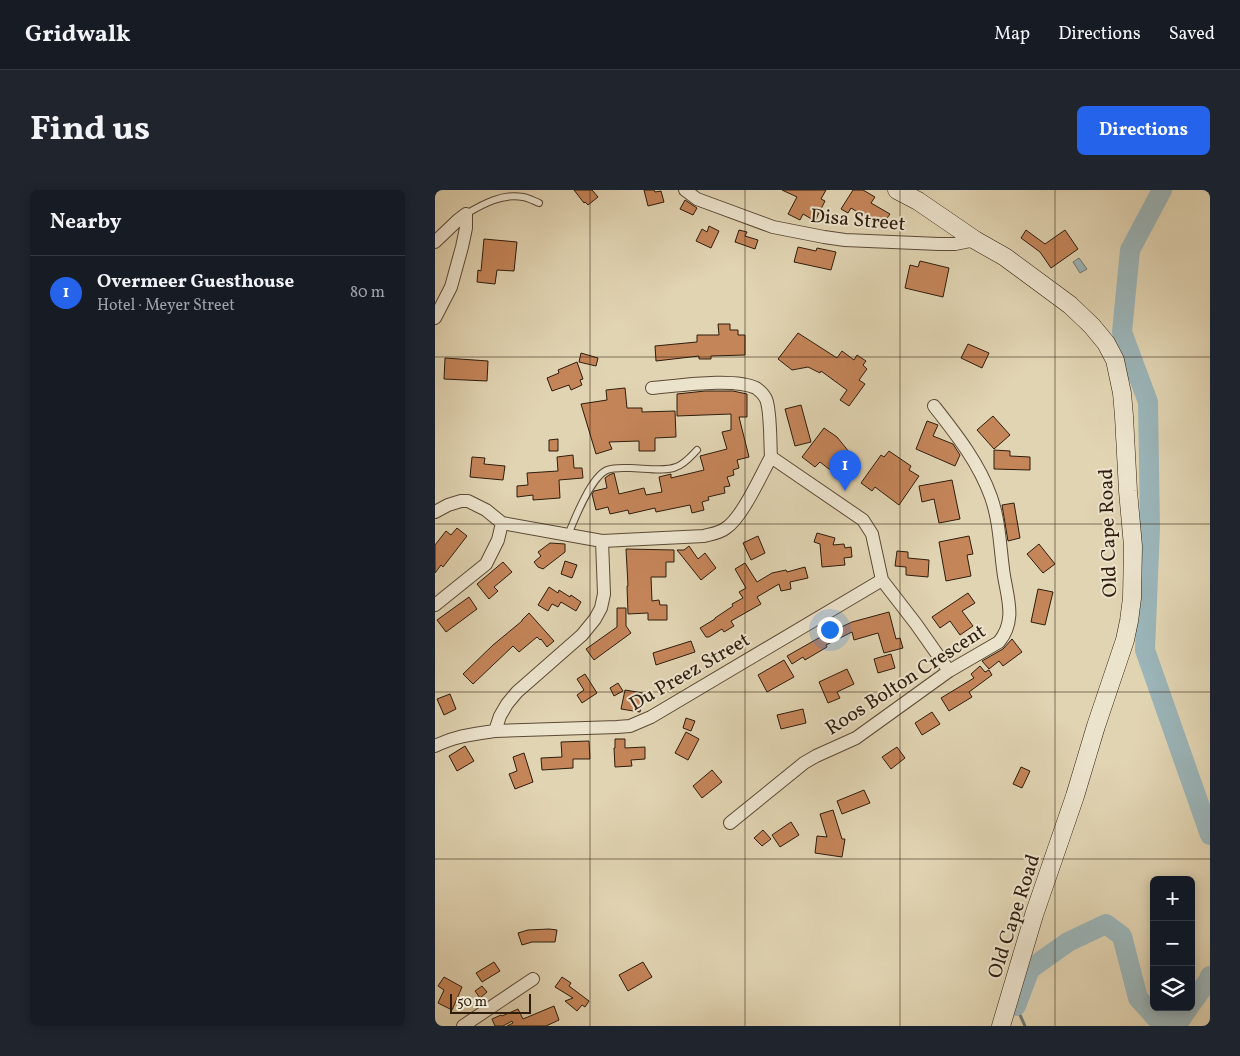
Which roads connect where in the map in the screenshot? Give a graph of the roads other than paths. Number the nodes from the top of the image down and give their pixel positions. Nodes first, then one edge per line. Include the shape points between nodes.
1 (685, 190) edge
2 (897, 190) edge
3 (919, 195) edge
4 (539, 203) dead end
5 (466, 214) junction
6 (975, 240) junction
7 (435, 242) edge
8 (435, 318) edge
9 (652, 388) dead end
10 (934, 406) dead end
11 (697, 450) dead end
12 (771, 457) junction
13 (435, 512) edge
14 (502, 523) junction
15 (568, 535) junction
16 (602, 541) junction
17 (882, 580) junction
18 (435, 605) edge
19 (949, 671) junction
20 (495, 731) junction
21 (435, 746) edge
22 (730, 823) dead end
23 (533, 980) dead end
24 (463, 1026) edge
25 (1001, 1026) edge

1 - 6 street, Disa Street via 697,199 773,227 838,239 939,244
2 - 3 street, Old Cape Road
3 - 6 street, Old Cape Road
4 - 5 lane via 522,197 507,197
5 - 7 street
5 - 8 street via 466,228 451,287
6 - 25 street, Old Cape Road via 1070,305 1106,343 1115,360 1122,393 1134,568 1125,640 1034,915
9 - 12 street via 724,383 756,388 769,408
10 - 19 street, Roos Bolton Crescent via 975,463 991,497 1010,610 1008,625 999,642
11 - 15 lane via 676,468 607,470 581,503
12 - 16 street via 737,519 719,532 704,536
12 - 17 street via 863,520 872,534
13 - 14 street via 448,504 468,501
14 - 15 street
14 - 18 street via 486,564
15 - 16 street
16 - 20 street via 603,594 595,619 582,635 517,692 500,716
17 - 19 street
17 - 20 street, Du Preez Street via 651,717 630,726
19 - 22 street, Roos Bolton Crescent via 856,738 804,763
20 - 21 street, Du Preez Street via 463,735
23 - 24 street

